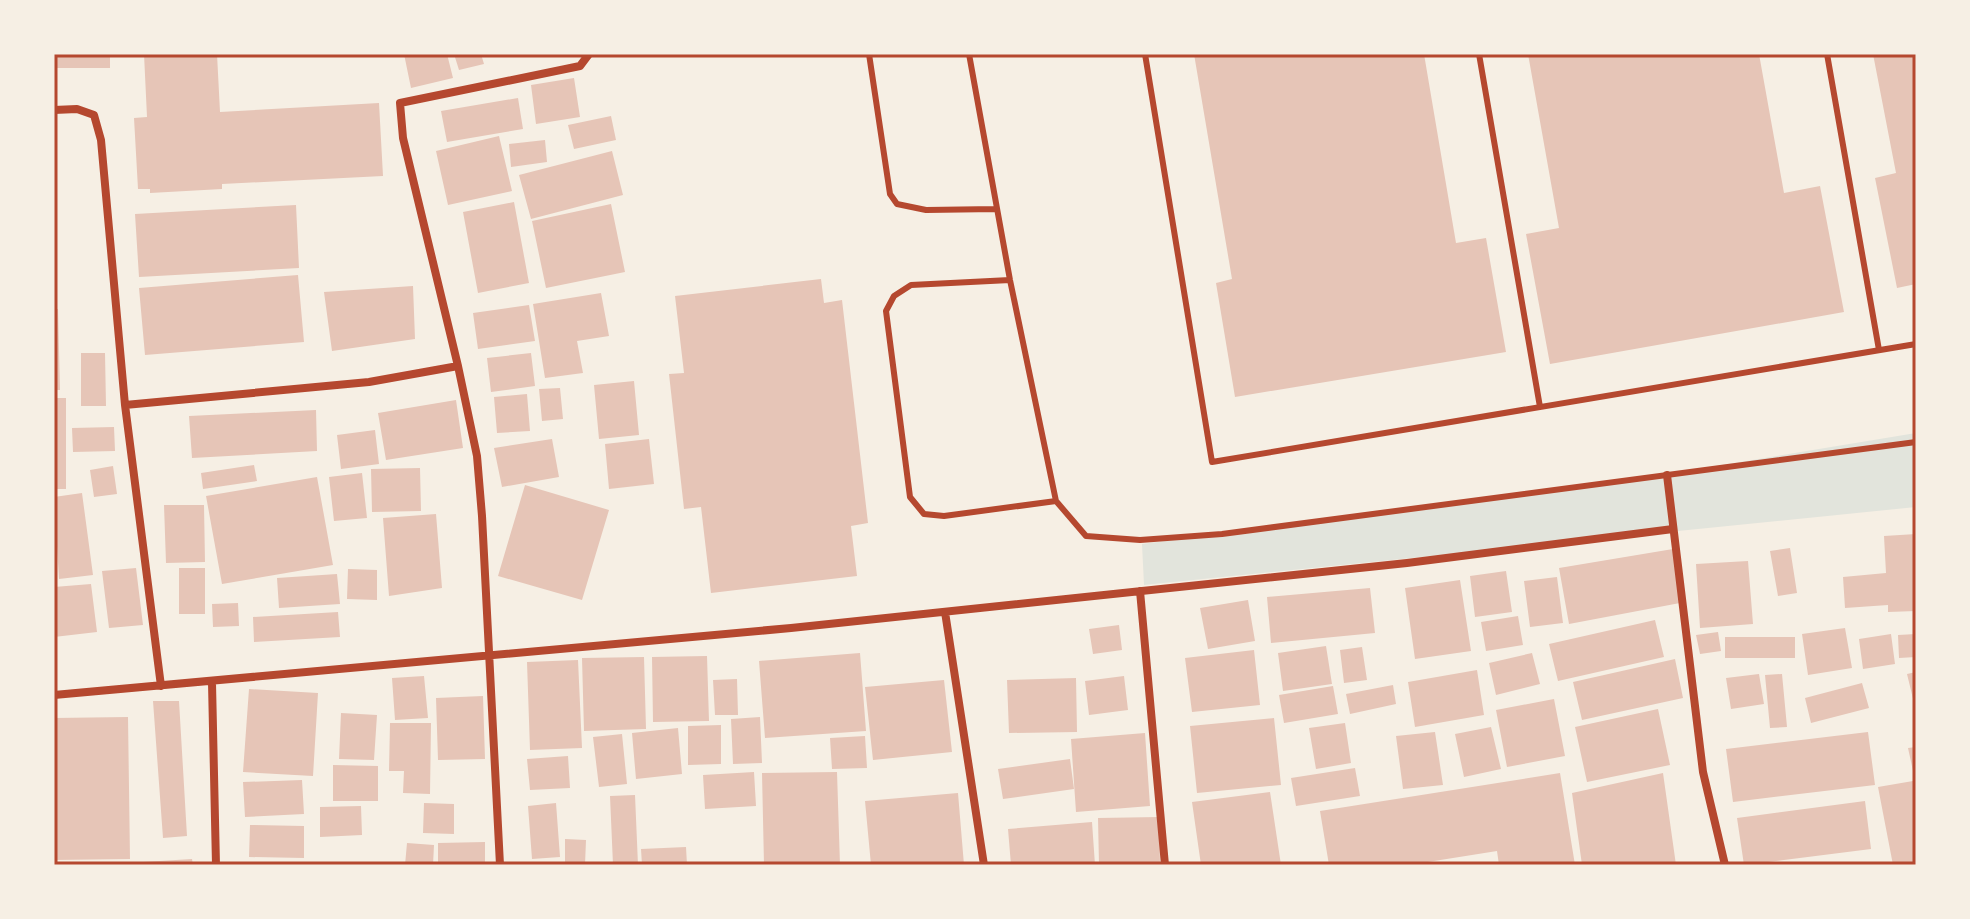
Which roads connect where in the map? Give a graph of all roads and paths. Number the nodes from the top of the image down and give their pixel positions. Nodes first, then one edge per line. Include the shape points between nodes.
1 (589, 54) edge
2 (869, 54) edge
3 (969, 54) edge
4 (1145, 54) edge
5 (1479, 54) edge
6 (1827, 54) edge
7 (54, 110) edge
8 (996, 209) junction
9 (1010, 280) junction
10 (1916, 344) edge
11 (1879, 350) junction
12 (458, 366) junction
13 (125, 405) junction
14 (1540, 407) junction
15 (1916, 442) edge
16 (1667, 480) junction
17 (1056, 501) junction
18 (1673, 529) junction
19 (1140, 591) junction
20 (945, 612) junction
21 (491, 653) junction
22 (212, 683) junction
23 (161, 686) junction
24 (54, 695) edge
25 (216, 865) edge
26 (500, 865) edge
27 (984, 865) edge
28 (1165, 865) edge
29 (1725, 865) edge

1 - 12 street via 580,66 400,103 403,138
2 - 8 lane via 890,194 897,204 926,210
3 - 8 lane
4 - 14 lane via 1212,462
5 - 14 lane
6 - 11 lane
7 - 13 street via 88,111 98,125
8 - 9 lane
9 - 17 lane
9 - 17 lane via 911,285 894,296 886,311 910,497 924,514 944,516
10 - 11 lane
11 - 14 lane
12 - 13 street via 369,382
12 - 21 street via 477,456
13 - 23 street
15 - 16 lane
16 - 17 lane via 1140,540 1086,536
16 - 18 street
18 - 19 street
18 - 29 street via 1703,772
19 - 20 street
19 - 28 street
20 - 21 street
20 - 27 street
21 - 22 street
21 - 26 street
22 - 23 street
22 - 25 street
23 - 24 street

